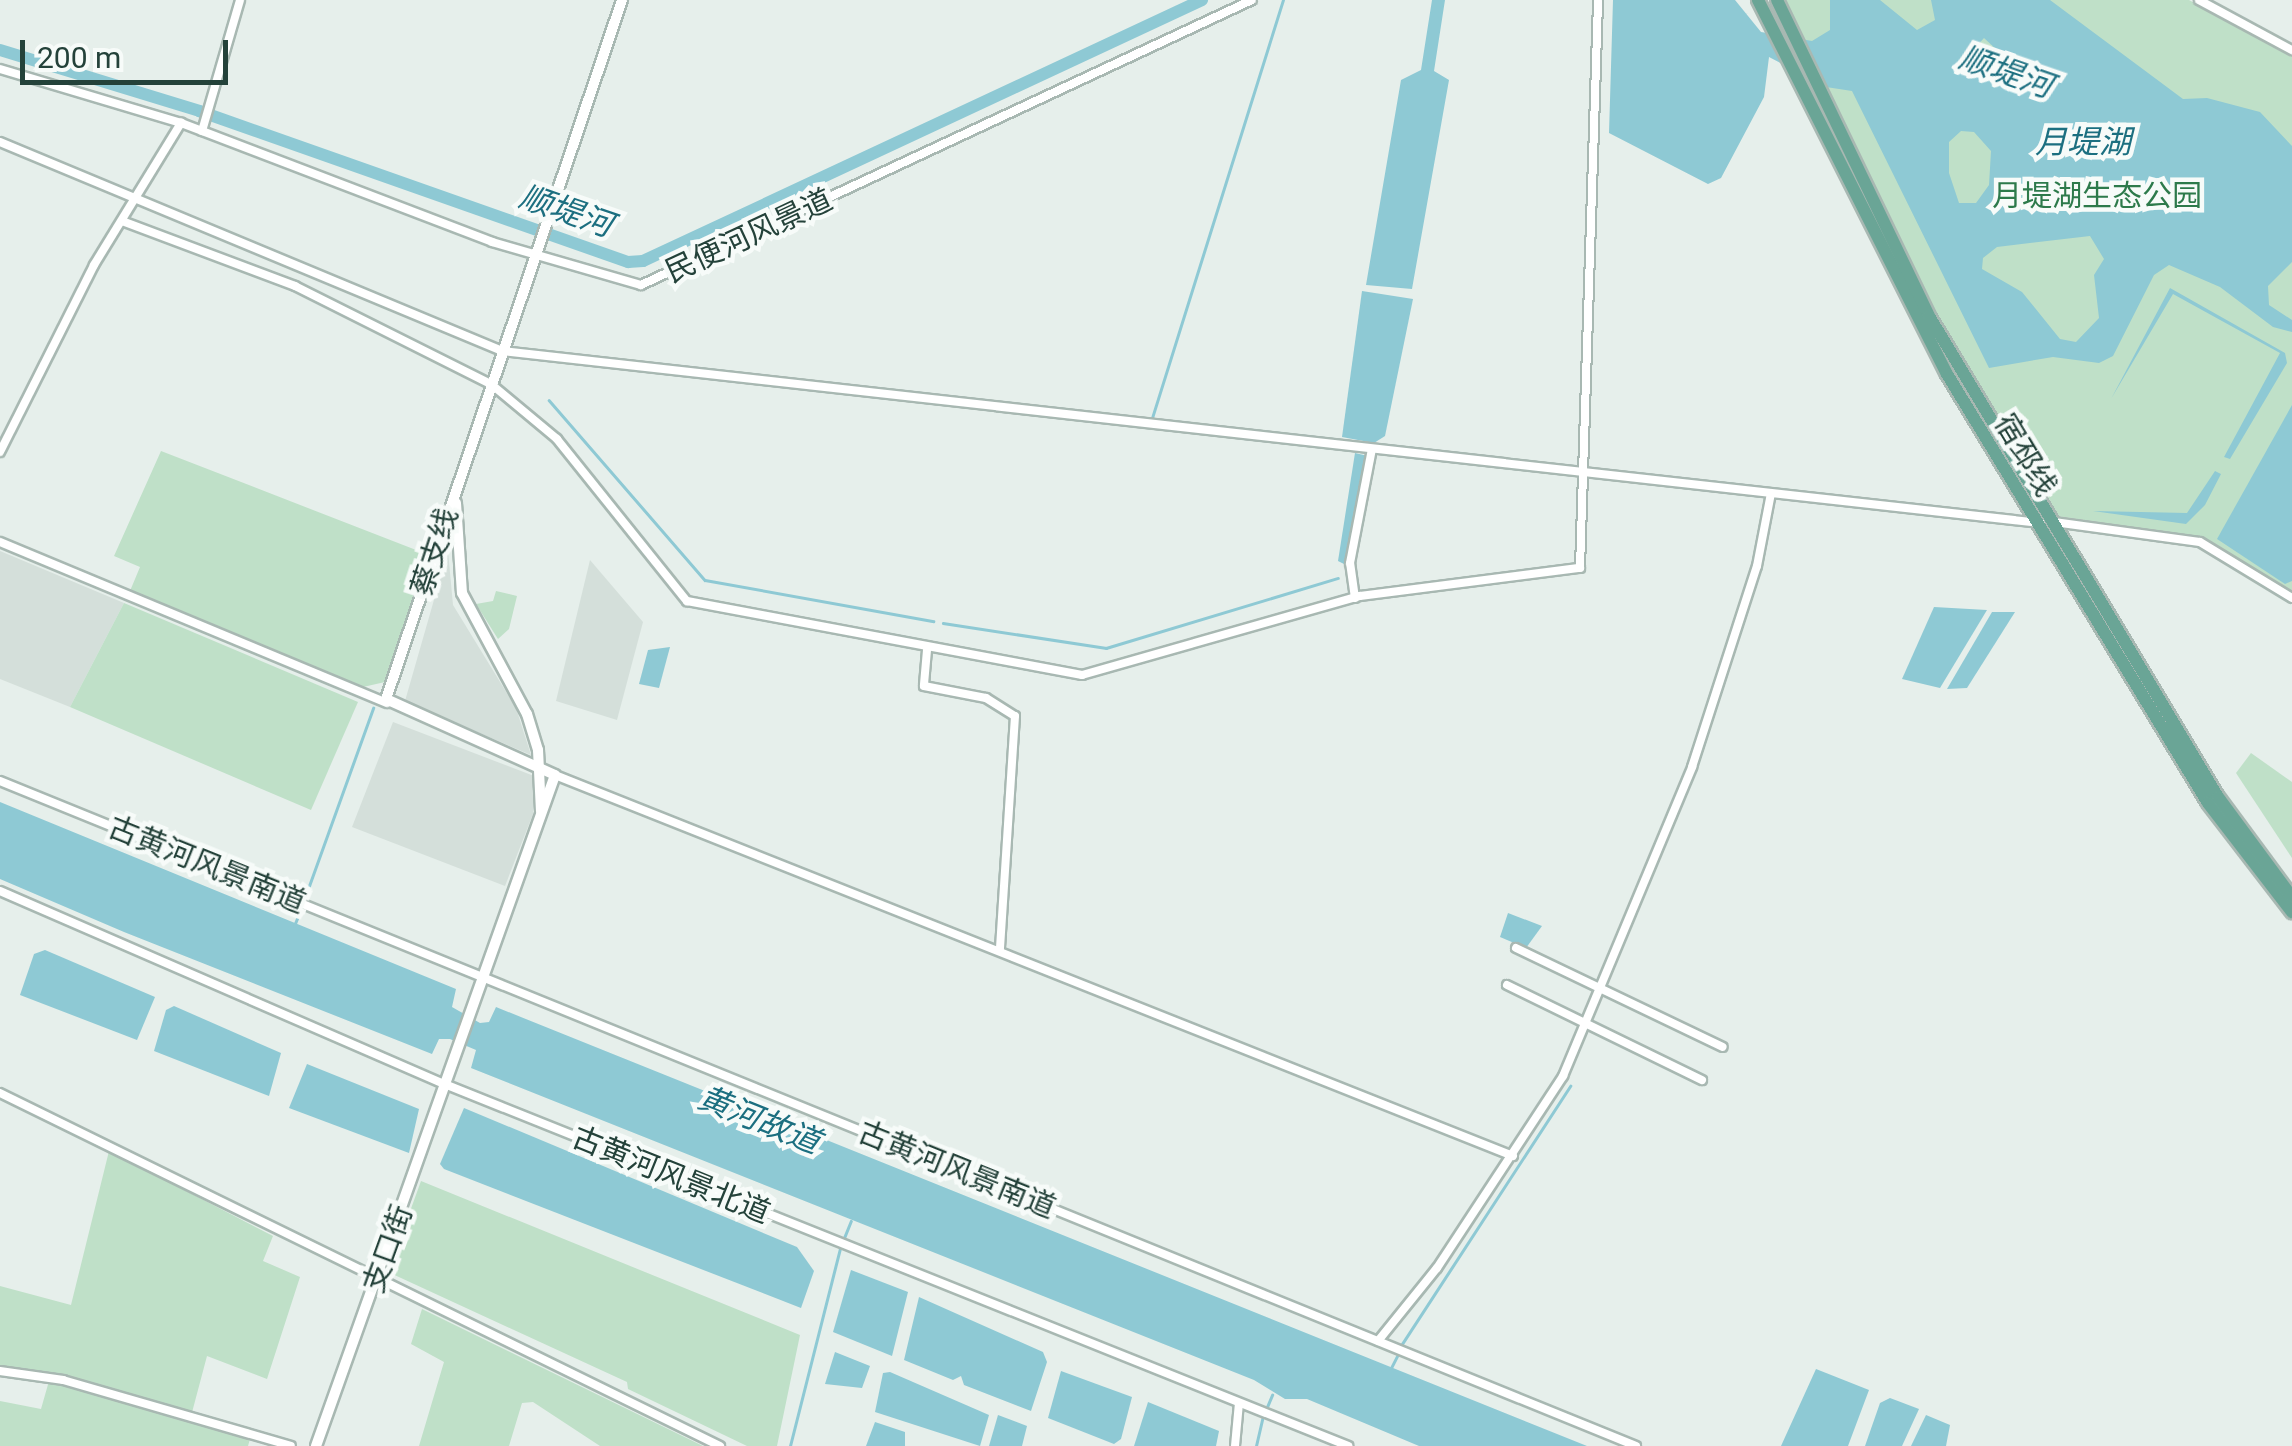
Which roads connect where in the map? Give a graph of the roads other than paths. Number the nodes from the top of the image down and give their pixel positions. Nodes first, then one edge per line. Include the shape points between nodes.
1 (240, 0) edge
2 (622, 0) edge
3 (1252, 0) edge
4 (1598, 0) edge
5 (1758, 0) edge
6 (1777, 0) edge
7 (2199, 0) edge
8 (2292, 50) edge
9 (0, 69) edge
10 (181, 124) junction
11 (202, 127) junction
12 (0, 142) edge
13 (138, 201) junction
14 (122, 221) junction
15 (536, 256) junction
16 (502, 351) junction
17 (491, 384) junction
18 (1372, 449) junction
19 (0, 452) edge
20 (1583, 472) junction
21 (459, 479) junction
22 (1771, 493) junction
23 (2054, 522) junction
24 (2038, 523) junction
25 (0, 542) edge
26 (1355, 598) junction
27 (2292, 598) edge
28 (926, 650) junction
29 (387, 703) junction
30 (540, 768) junction
31 (555, 775) junction
32 (0, 781) edge
33 (538, 832) junction
34 (0, 891) edge
35 (2292, 897) edge
36 (2292, 912) edge
37 (1516, 948) dead end
38 (1000, 950) junction
39 (485, 979) junction
40 (1507, 985) dead end
41 (1597, 987) junction
42 (1582, 1021) junction
43 (1723, 1047) dead end
44 (1702, 1080) dead end
45 (447, 1085) junction
46 (0, 1093) edge
47 (1513, 1156) junction
48 (376, 1280) junction
49 (1378, 1341) junction
50 (0, 1373) edge
51 (1239, 1403) junction
52 (291, 1446) edge
53 (316, 1446) edge
54 (720, 1446) edge
55 (1235, 1446) edge
56 (1348, 1446) edge
57 (1636, 1446) edge

1 - 11 street
2 - 15 street, 蔡支线
3 - 15 street, 民便河风景道 via 647,284
4 - 20 street
5 - 24 main road, 宿邳线 via 1947,374
6 - 23 main road, 宿邳线 via 1929,316
7 - 8 street
9 - 10 street, 民便河风景道
10 - 11 street, 民便河风景道
10 - 13 street
11 - 15 street, 民便河风景道
12 - 13 street
13 - 14 street
13 - 16 street
14 - 17 street via 295,286
14 - 19 street
15 - 16 street, 蔡支线
16 - 17 street, 蔡支线
16 - 18 street
17 - 21 street, 蔡支线
17 - 28 street via 558,439 687,602 833,625
18 - 20 street
18 - 26 street via 1350,564
20 - 22 street
20 - 26 street via 1580,568
21 - 29 street, 蔡支线
21 - 30 street via 454,540 462,593 528,714
22 - 24 street
22 - 41 street via 1756,566 1692,768
23 - 24 street
23 - 27 street via 2200,542
23 - 35 main road, 宿邳线 via 2218,797
24 - 36 main road, 宿邳线 via 2208,803
25 - 29 street
26 - 28 street via 1082,675
28 - 38 street via 924,686 986,698 1015,716
29 - 30 street
30 - 31 street
30 - 33 street
31 - 33 street
31 - 38 street
32 - 39 street, 古黄河风景南道
33 - 39 street
34 - 45 street, 古黄河风景北道
37 - 41 street
38 - 47 street
39 - 45 street, 支口街
39 - 49 street, 古黄河风景南道
40 - 42 street
41 - 42 street
41 - 43 street
42 - 44 street
42 - 47 street via 1551,1100
45 - 48 street, 支口街
45 - 51 street, 古黄河风景北道
46 - 48 street
47 - 49 street
48 - 53 street, 支口街
48 - 54 street
49 - 57 street, 古黄河风景南道
50 - 52 street via 63,1380
51 - 55 street
51 - 56 street, 古黄河风景北道

